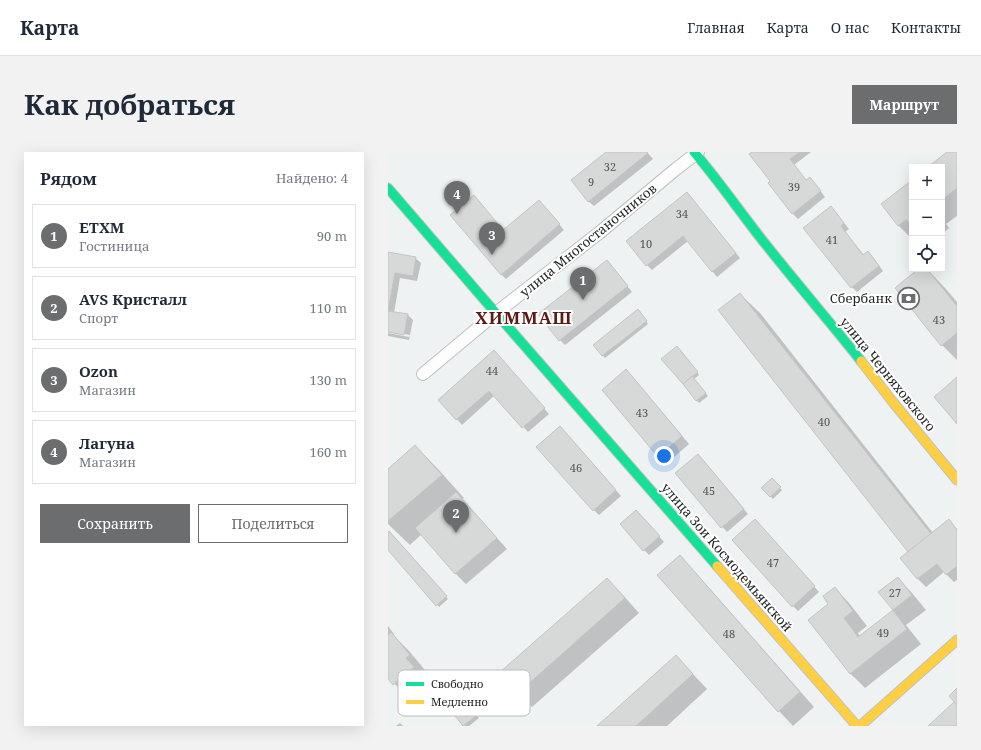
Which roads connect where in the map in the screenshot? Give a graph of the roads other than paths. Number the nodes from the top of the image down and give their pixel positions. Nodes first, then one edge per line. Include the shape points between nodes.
1 (696, 153) edge
2 (388, 188) edge
3 (496, 313) junction
4 (423, 374) dead end
5 (957, 480) edge
6 (957, 640) edge
7 (857, 726) edge
8 (860, 726) edge

1 - 3 street, улица Многостаночников
1 - 5 street, улица Черняховского via 767,246
2 - 3 street, улица Зои Космодемьянской
3 - 4 street, улица Многостаночников
3 - 7 street, улица Зои Космодемьянской
6 - 8 street

